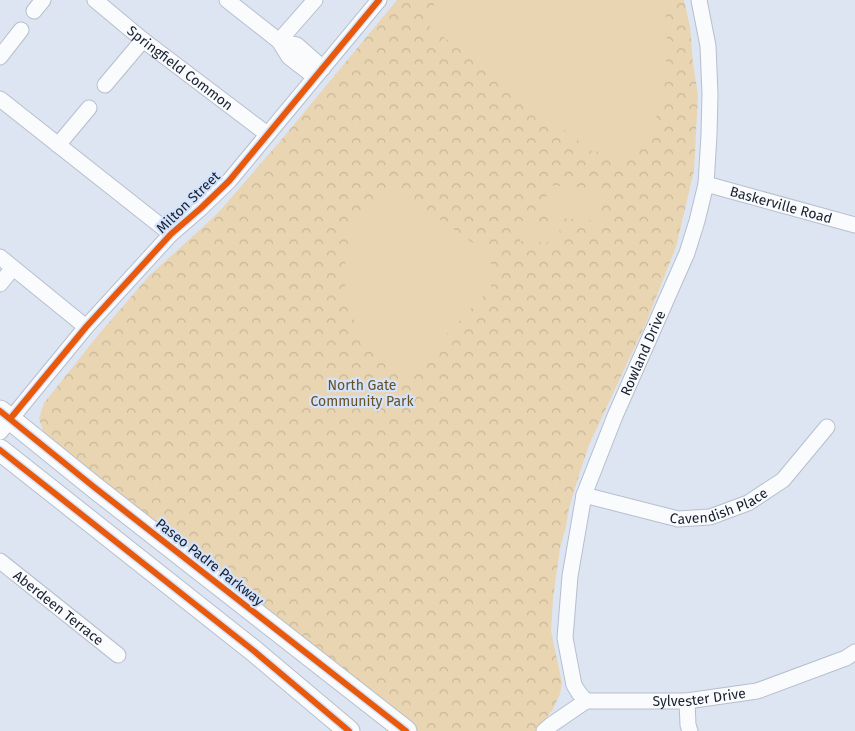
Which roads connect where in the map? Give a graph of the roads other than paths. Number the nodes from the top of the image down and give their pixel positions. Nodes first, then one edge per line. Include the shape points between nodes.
1 (95, 0) edge
2 (227, 0) edge
3 (315, 0) edge
4 (379, 0) edge
5 (699, 0) edge
6 (20, 30) dead end
7 (143, 40) junction
8 (280, 41) junction
9 (0, 57) edge
10 (319, 72) junction
11 (105, 85) dead end
12 (0, 99) edge
13 (89, 108) dead end
14 (267, 134) junction
15 (58, 145) junction
16 (706, 184) junction
17 (855, 225) edge
18 (172, 234) junction
19 (0, 257) edge
20 (13, 268) junction
21 (0, 284) edge
22 (86, 328) junction
23 (3, 420) edge
24 (827, 427) dead end
25 (0, 450) edge
26 (584, 495) junction
27 (0, 562) edge
28 (118, 655) dead end
29 (852, 659) edge
30 (586, 701) junction
31 (687, 701) junction
32 (350, 731) edge
33 (406, 731) edge
34 (544, 731) edge
35 (690, 731) edge

1 - 7 street, Springfield Common
2 - 8 street
3 - 8 street
4 - 10 street, Milton Street
5 - 16 street, Rowland Drive via 708,46 710,94
6 - 9 street
7 - 11 street
7 - 14 street, Springfield Common
8 - 10 street via 297,45
10 - 14 street, Milton Street
12 - 15 street
13 - 15 street
14 - 18 street, Milton Street via 228,181
15 - 18 street
16 - 17 street, Baskerville Road
16 - 26 street, Rowland Drive via 687,253
18 - 22 street, Milton Street
19 - 20 street
20 - 21 street
20 - 22 street
22 - 23 street, Milton Street
23 - 33 main road, Paseo Padre Parkway
24 - 26 street, Cavendish Place via 783,480 748,503 710,517 678,519
25 - 32 main road
26 - 30 street, Rowland Drive via 570,576 565,638 574,685
27 - 28 street, Aberdeen Terrace
29 - 31 street, Sylvester Drive via 757,691
30 - 31 street, Sylvester Drive
30 - 34 street
31 - 35 street

